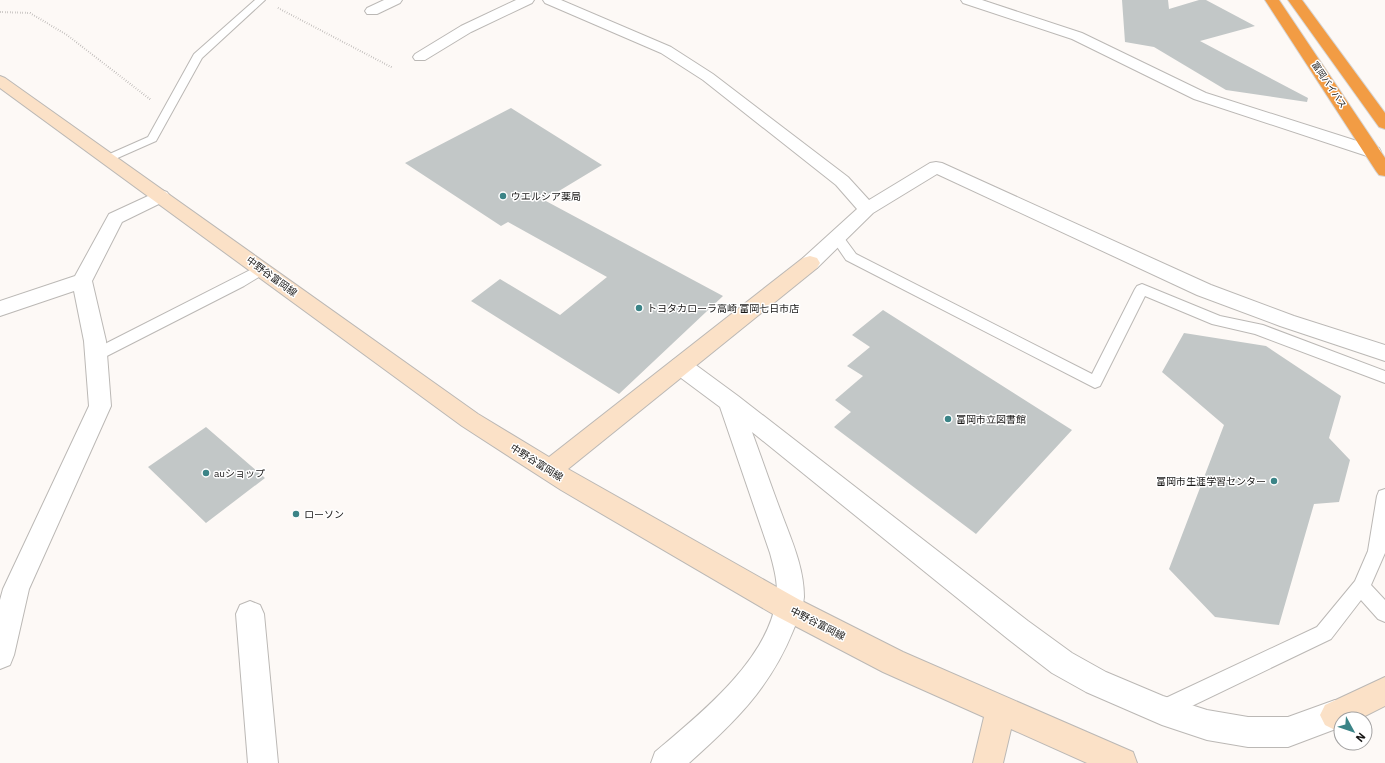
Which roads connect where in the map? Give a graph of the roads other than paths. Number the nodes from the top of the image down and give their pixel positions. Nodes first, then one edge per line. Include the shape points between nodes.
1 (260, 0) edge
2 (395, 0) edge
3 (527, 0) edge
4 (550, 0) edge
5 (968, 0) edge
6 (1272, 0) edge
7 (1295, 0) edge
8 (372, 11) dead end
9 (420, 57) dead end
10 (0, 81) edge
11 (1385, 124) edge
12 (1373, 152) junction
13 (109, 158) junction
14 (1385, 171) edge
15 (161, 196) junction
16 (867, 209) junction
17 (837, 238) junction
18 (810, 263) joint
19 (262, 269) junction
20 (82, 281) junction
21 (0, 309) edge
22 (1385, 354) edge
23 (96, 355) junction
24 (681, 366) junction
25 (1385, 377) edge
26 (730, 402) junction
27 (550, 470) junction
28 (1385, 496) edge
29 (1381, 552) edge
30 (1361, 587) junction
31 (788, 608) junction
32 (250, 614) dead end
33 (1385, 614) edge
34 (0, 655) edge
35 (1385, 690) edge
36 (1000, 710) junction
37 (1162, 710) junction
38 (1343, 711) edge
39 (1333, 716) edge
40 (262, 763) edge
41 (666, 763) edge
42 (988, 763) edge
43 (1122, 763) edge

1 - 13 lane via 198,56 152,139
2 - 8 street
3 - 9 street via 466,29
4 - 16 street via 666,50 708,77 842,181
5 - 12 street via 1077,36 1200,96
6 - 12 highway, 富岡バイパス
7 - 11 highway
10 - 13 main road, 中野谷富岡線
12 - 14 highway, 富岡バイパス
13 - 15 main road, 中野谷富岡線
15 - 19 main road, 中野谷富岡線
15 - 20 street via 115,218
16 - 17 street
16 - 22 street via 936,167 1204,290
17 - 18 street
17 - 25 lane via 851,257 1095,382 1142,289 1217,320 1258,329
18 - 24 main road
19 - 23 lane
19 - 27 main road, 中野谷富岡線 via 470,420
20 - 21 street
20 - 23 street
23 - 34 street via 100,406 16,589
24 - 26 street
24 - 27 main road
26 - 31 street via 785,560 790,594
26 - 37 street via 1062,663 1096,682
27 - 31 main road, 中野谷富岡線
28 - 29 lane
29 - 30 lane
30 - 33 lane
30 - 37 lane via 1324,633
31 - 36 main road, 中野谷富岡線 via 893,662
31 - 41 street via 779,636 761,670 707,727
32 - 40 street
35 - 38 main road
36 - 42 main road
36 - 43 main road, 中野谷富岡線
37 - 39 street via 1207,725 1248,732 1288,732

